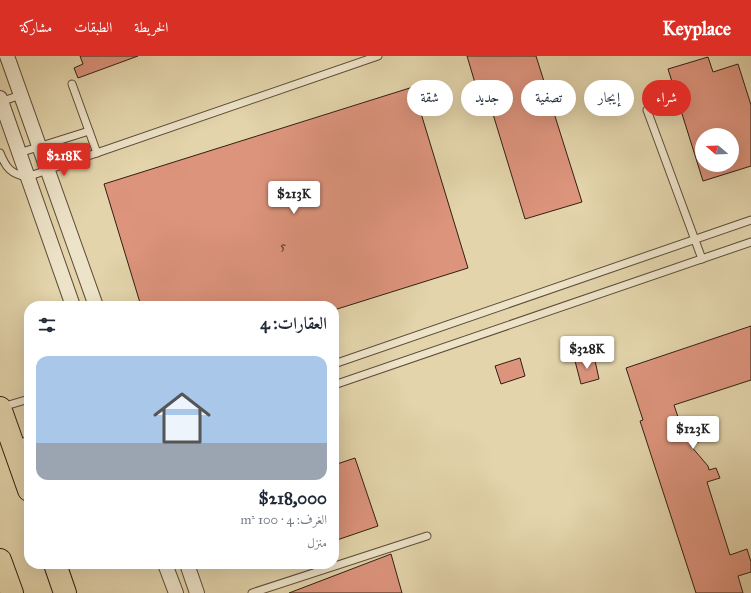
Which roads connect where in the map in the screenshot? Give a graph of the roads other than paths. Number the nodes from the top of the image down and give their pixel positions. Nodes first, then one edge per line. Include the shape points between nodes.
1 (7, 56) edge
2 (378, 56) edge
3 (72, 84) dead end
4 (21, 95) junction
5 (0, 101) edge
6 (649, 116) edge
7 (89, 131) junction
8 (40, 147) junction
9 (0, 153) edge
10 (97, 153) junction
11 (19, 154) junction
12 (48, 170) junction
13 (27, 177) junction
14 (751, 220) edge
15 (695, 240) junction
16 (751, 242) edge
17 (702, 259) junction
18 (71, 301) edge
19 (94, 301) edge
20 (339, 362) edge
21 (339, 383) edge
22 (24, 401) edge
23 (0, 408) edge
24 (21, 443) edge
25 (24, 461) edge
26 (427, 536) dead end
27 (0, 560) edge
28 (339, 565) edge
29 (57, 569) edge
30 (167, 569) edge
31 (189, 569) edge
32 (326, 569) edge
33 (12, 593) edge
34 (66, 593) edge
35 (176, 593) edge
36 (197, 593) edge
37 (252, 593) edge

1 - 4 street
2 - 10 lane
3 - 7 lane
4 - 5 lane
4 - 8 street
5 - 11 street
6 - 15 lane
7 - 8 lane
7 - 10 lane
8 - 11 lane
8 - 12 street
9 - 13 lane via 5,165 16,175
10 - 12 lane
11 - 13 street
12 - 13 lane
12 - 19 street
13 - 18 street
14 - 15 lane
15 - 17 lane
15 - 20 lane
16 - 17 lane
17 - 21 lane
22 - 23 lane
23 - 24 main road
24 - 25 main road
26 - 28 lane
27 - 33 main road
29 - 34 main road
30 - 35 street
31 - 36 street
32 - 37 lane

